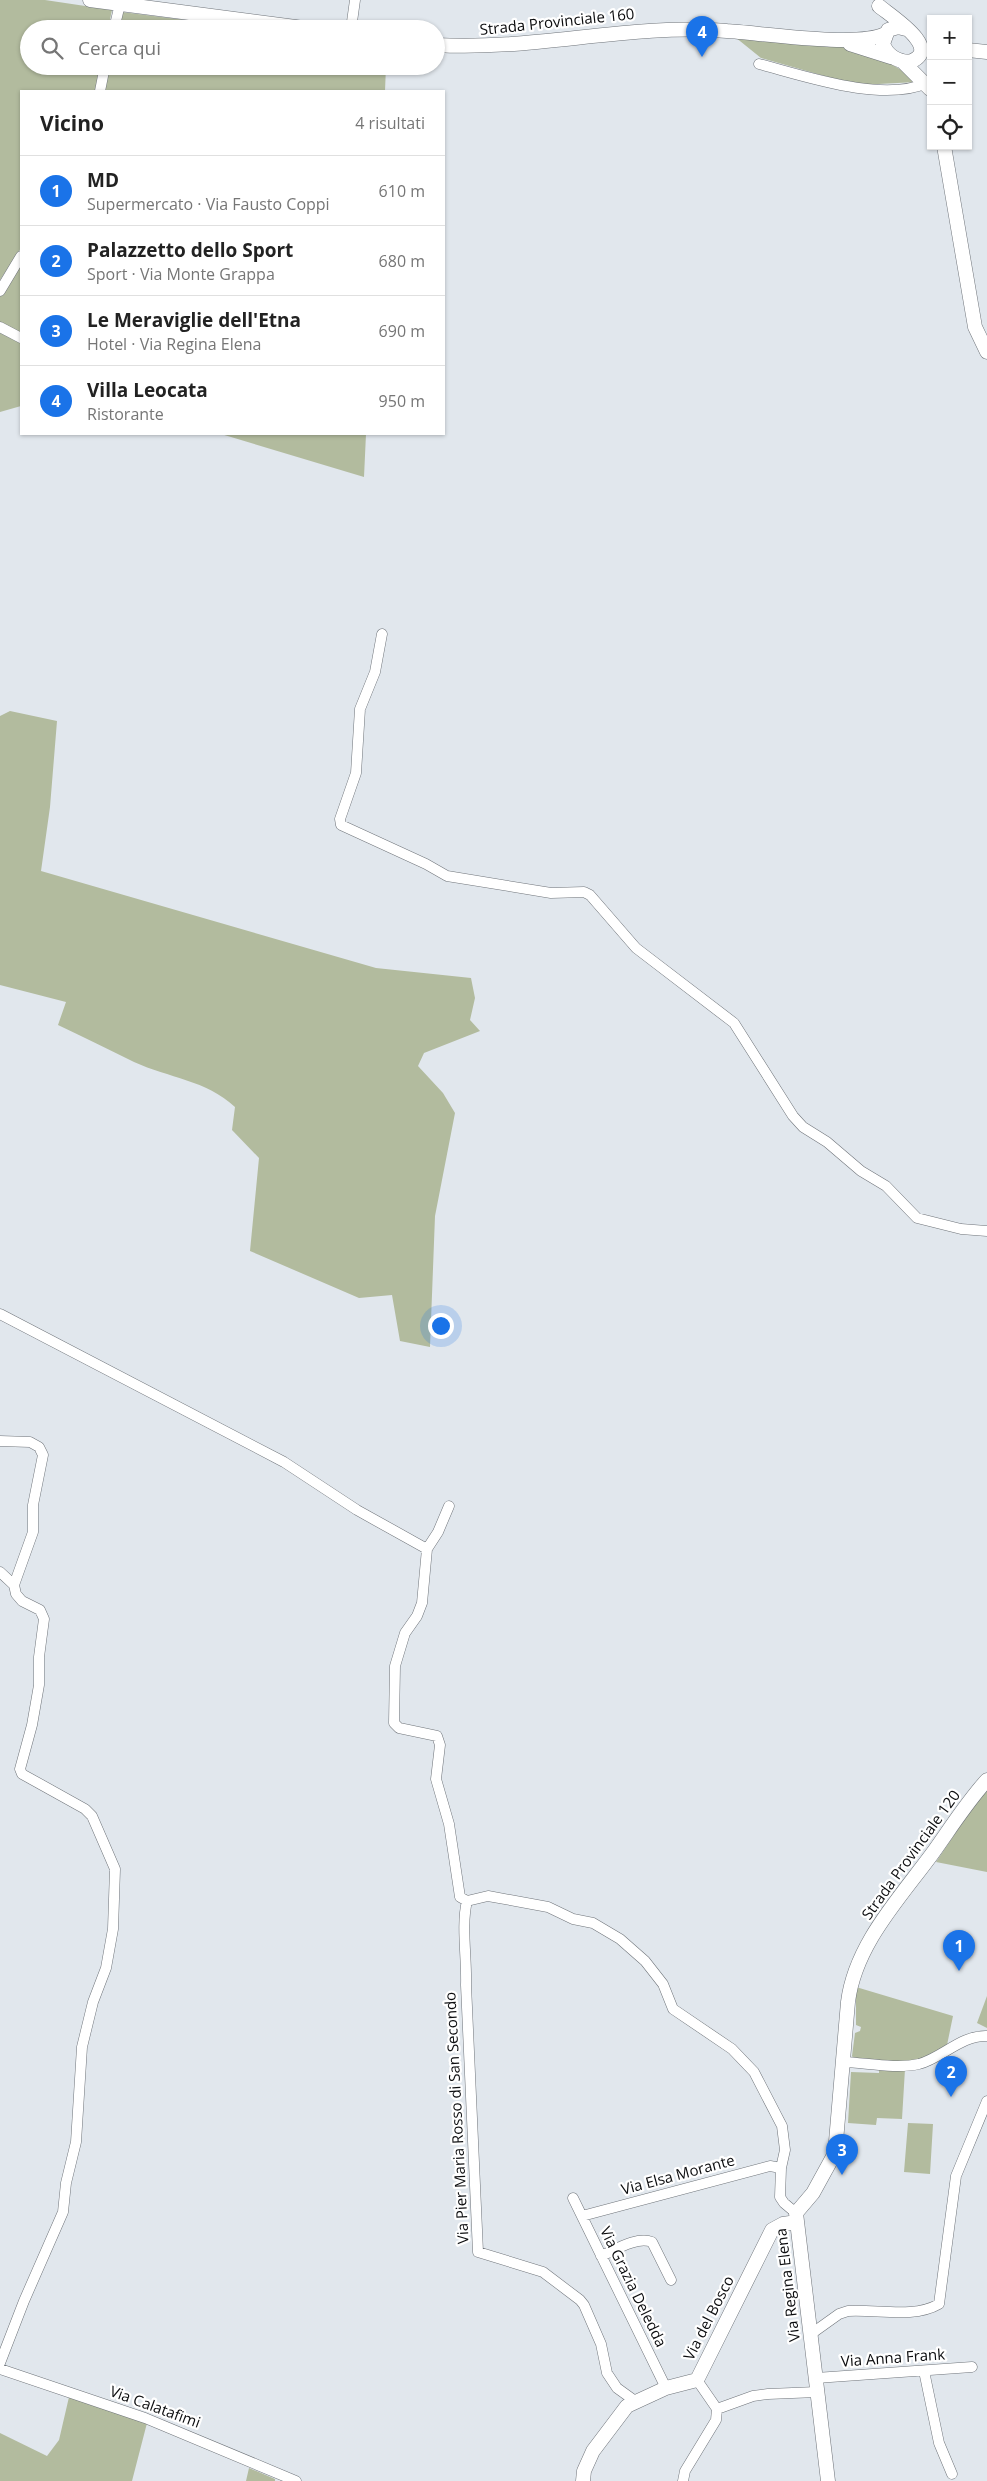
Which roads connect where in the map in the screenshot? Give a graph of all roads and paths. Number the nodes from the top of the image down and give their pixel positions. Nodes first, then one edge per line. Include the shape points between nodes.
1 (90, 0) edge
2 (355, 0) edge
3 (878, 3) edge
4 (120, 4) junction
5 (116, 20) edge
6 (242, 20) edge
7 (352, 20) edge
8 (910, 31) junction
9 (887, 32) junction
10 (927, 37) edge
11 (830, 39) junction
12 (445, 45) edge
13 (972, 50) edge
14 (987, 52) edge
15 (923, 54) edge
16 (900, 60) junction
17 (759, 64) dead end
18 (103, 75) edge
19 (927, 80) edge
20 (927, 86) edge
21 (927, 87) edge
22 (100, 90) edge
23 (945, 150) edge
24 (20, 258) edge
25 (0, 291) edge
26 (0, 327) edge
27 (20, 337) edge
28 (987, 352) edge
29 (382, 634) dead end
30 (987, 1231) edge
31 (0, 1314) edge
32 (0, 1441) edge
33 (449, 1506) dead end
34 (427, 1549) junction
35 (0, 1572) edge
36 (14, 1585) junction
37 (987, 1780) edge
38 (467, 1901) junction
39 (864, 1951) joint
40 (987, 2036) edge
41 (844, 2062) junction
42 (987, 2101) edge
43 (982, 2127) edge
44 (781, 2168) junction
45 (573, 2198) dead end
46 (582, 2216) junction
47 (797, 2218) junction
48 (601, 2256) junction
49 (671, 2280) dead end
50 (811, 2334) junction
51 (972, 2367) dead end
52 (0, 2369) edge
53 (924, 2371) junction
54 (697, 2380) junction
55 (816, 2385) junction
56 (666, 2388) junction
57 (634, 2401) junction
58 (717, 2409) junction
59 (952, 2474) dead end
60 (296, 2481) edge
61 (583, 2481) edge
62 (683, 2481) edge
63 (828, 2481) edge

1 - 4 street
2 - 7 street
3 - 8 street
3 - 9 street
4 - 5 street
4 - 6 street
8 - 9 street via 898,27
8 - 10 street
8 - 15 street via 921,44
9 - 11 street via 868,39
9 - 16 street via 883,44
11 - 12 street, Strada Provinciale 160 via 666,28 519,44
11 - 16 street
13 - 14 street
15 - 16 street via 908,62
15 - 19 street
16 - 20 street
17 - 21 street via 860,89
18 - 22 street
23 - 28 street via 975,327
24 - 25 street
26 - 27 street
29 - 30 street via 375,672 362,700 356,773 340,819 341,825 447,876 551,893 584,892 590,895 636,948 734,1023 803,1127 886,1186 918,1218 967,1230
31 - 34 street via 284,1462 357,1510
32 - 36 street via 30,1442 39,1447 43,1455 33,1505 33,1532
33 - 34 street
34 - 38 street via 422,1603 405,1633 395,1666 394,1723 398,1728 437,1736 440,1745 436,1779 449,1824 460,1897
35 - 36 street
36 - 52 street via 22,1601 40,1610 44,1619 39,1657 41,1675 20,1769 22,1774 86,1809 111,1858 115,1876 106,1968 93,2002 82,2047 76,2142 63,2212 24,2301
37 - 39 street, Strada Provinciale 120
38 - 44 street via 488,1896 548,1907 593,1924 620,1939 645,1961 663,1984 673,2010 732,2049 754,2072 782,2126 785,2150
38 - 57 street, Via Pier Maria Rosso di San Secondo via 464,1914 466,1985 478,2252 543,2272 580,2300 600,2344 607,2373 617,2388
39 - 41 street, Via Regina Elena via 850,1982
40 - 41 street via 973,2037 919,2064
41 - 47 street, Via Regina Elena via 835,2153
42 - 43 street
43 - 50 street via 956,2176 939,2304 918,2312 848,2311
44 - 46 street, Via Elsa Morante via 770,2166
44 - 47 street via 780,2197
45 - 46 street, Via Grazia Deledda
46 - 48 street, Via Grazia Deledda
47 - 50 street, Via Regina Elena
47 - 54 street, Via del Bosco via 772,2230
48 - 49 street via 647,2240 652,2242
48 - 56 street, Via Grazia Deledda
50 - 55 street, Via Regina Elena
51 - 53 street, Via Anna Frank
52 - 60 street, Via Calatafimi via 145,2418
53 - 55 street, Via Anna Frank
53 - 59 street via 938,2443
54 - 56 street, Via del Bosco
54 - 58 street
55 - 58 street, Via Anna Frank via 753,2396
55 - 63 street, Via Regina Elena
56 - 57 street, Via del Bosco
57 - 61 street, Via del Bosco via 621,2412 593,2450
58 - 62 street via 716,2420 685,2471

